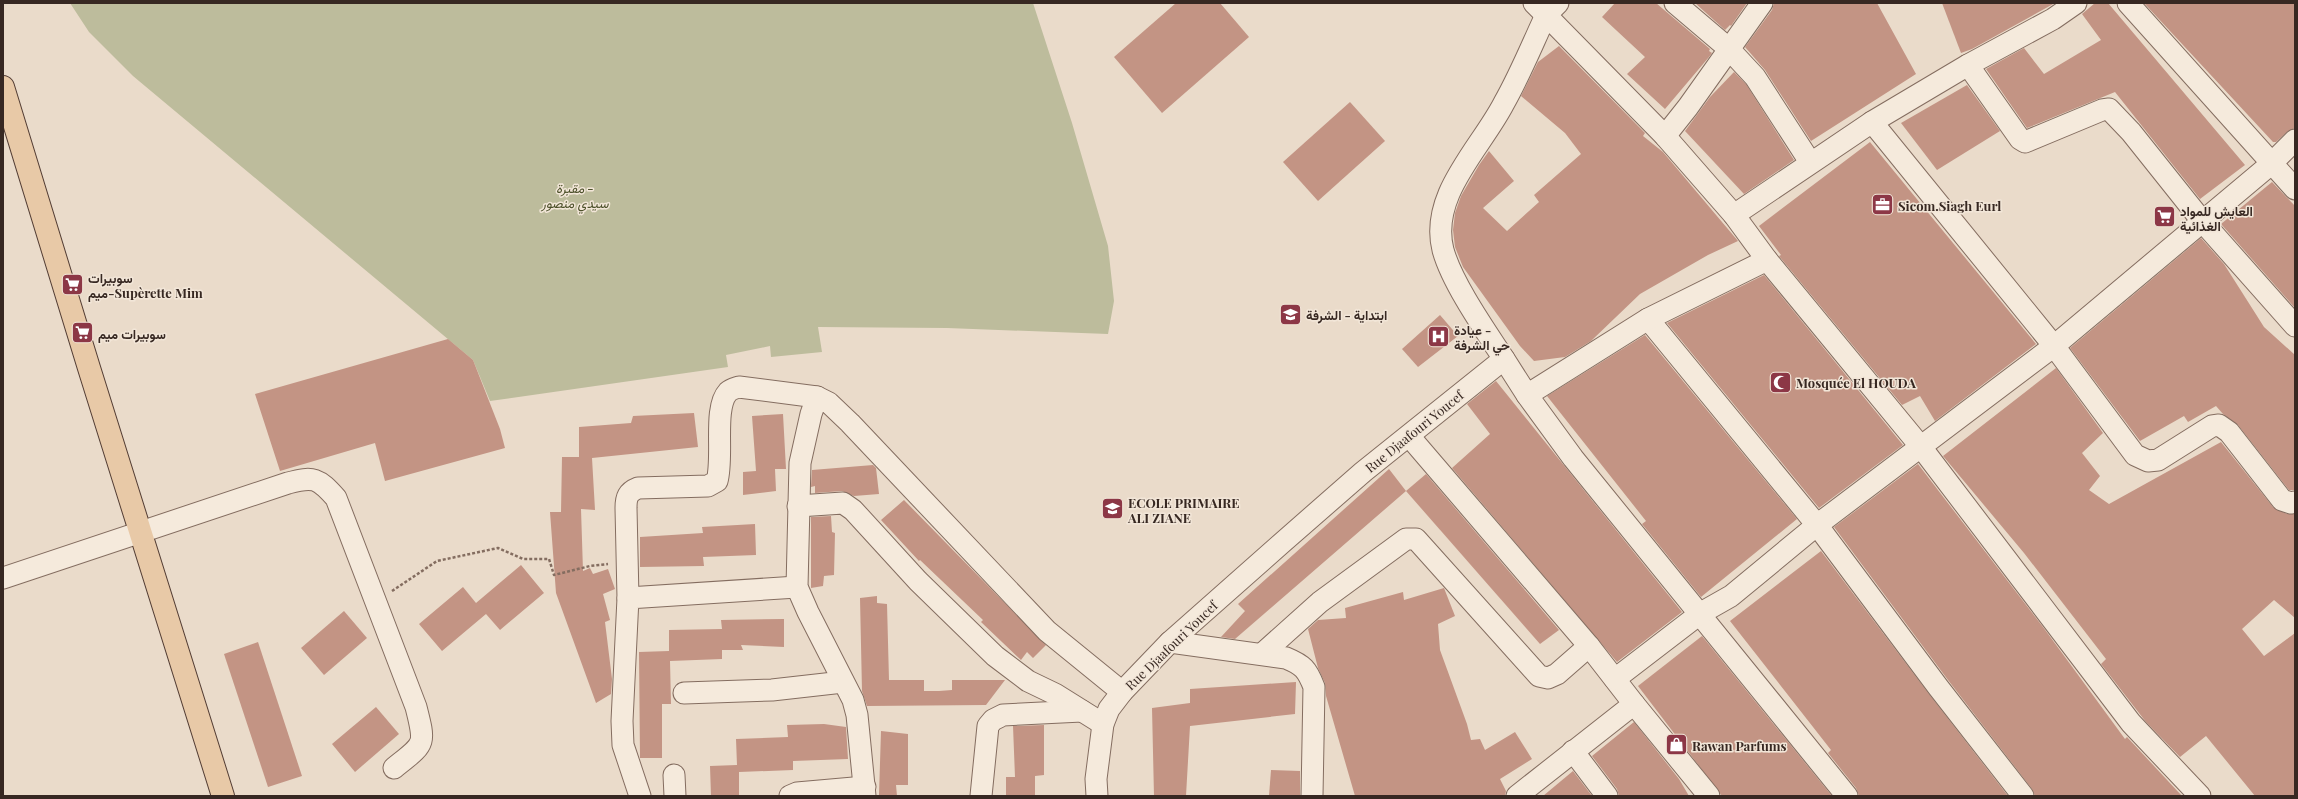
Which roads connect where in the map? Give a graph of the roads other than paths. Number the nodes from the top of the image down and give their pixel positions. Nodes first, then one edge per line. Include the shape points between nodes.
1 (1674, 3) edge
2 (1762, 3) edge
3 (2076, 3) edge
4 (2128, 3) edge
5 (1546, 7) edge
6 (1728, 48) junction
7 (1968, 66) junction
8 (3, 87) edge
9 (1872, 122) junction
10 (1665, 136) junction
11 (2295, 140) edge
12 (1810, 162) junction
13 (2271, 164) junction
14 (2295, 189) edge
15 (1734, 214) junction
16 (2202, 221) junction
17 (1767, 260) junction
18 (1648, 319) junction
19 (2295, 326) edge
20 (2054, 346) junction
21 (1504, 359) junction
22 (1527, 395) junction
23 (817, 398) junction
24 (1409, 436) junction
25 (1921, 447) junction
26 (2295, 502) edge
27 (798, 506) junction
28 (1817, 525) junction
29 (141, 533) junction
30 (3, 578) edge
31 (797, 587) junction
32 (628, 598) junction
33 (1700, 613) junction
34 (1170, 642) junction
35 (1589, 646) junction
36 (1262, 654) junction
37 (1614, 679) junction
38 (843, 682) junction
39 (1122, 692) junction
40 (684, 693) dead end
41 (1634, 704) junction
42 (1082, 711) junction
43 (1103, 724) junction
44 (1573, 751) junction
45 (394, 768) dead end
46 (674, 775) dead end
47 (865, 791) edge
48 (224, 796) edge
49 (640, 796) edge
50 (675, 796) edge
51 (790, 796) edge
52 (981, 796) edge
53 (1097, 796) edge
54 (1312, 796) edge
55 (1517, 796) edge
56 (1607, 796) edge
57 (1709, 796) edge
58 (1847, 796) edge
59 (2023, 796) edge
60 (2200, 796) edge

1 - 6 street
2 - 6 street
3 - 7 street via 2054,19
4 - 13 street
5 - 10 street
5 - 21 street via 1504,104 1466,160 1442,216 1443,251 1451,270
6 - 10 street
6 - 12 street via 1755,77
7 - 9 street
7 - 16 street via 2020,139 2025,142 2109,109 2131,132
8 - 29 main road
9 - 12 street
9 - 20 street
10 - 15 street
11 - 13 street
12 - 15 street
13 - 14 street
13 - 16 street
15 - 17 street
16 - 19 street
16 - 20 street
17 - 18 street
17 - 25 street
18 - 22 street
18 - 28 street
20 - 25 street
20 - 26 street via 2141,460 2158,460 2212,426 2219,425 2230,432 2282,500
21 - 22 street
21 - 24 street, Rue Djaafouri Youcef
22 - 33 street via 1573,458
23 - 27 street via 800,463
23 - 32 street via 739,387 729,391 720,407 721,462 717,481 708,486 638,488 631,491 626,498
23 - 39 street via 829,403 845,417 1047,631
24 - 34 street, Rue Djaafouri Youcef via 1357,477
24 - 35 street
25 - 28 street
25 - 60 street via 2131,723
27 - 31 street
27 - 42 street via 843,503 853,510 918,581 995,656 1028,681
28 - 33 street via 1731,596
28 - 59 street
29 - 30 street
29 - 45 street via 307,478 324,484 336,498 416,707 423,735 416,750
29 - 48 main road
31 - 32 street
31 - 38 street
32 - 49 street via 623,745
33 - 37 street
33 - 58 street
34 - 36 street
34 - 39 street, Rue Djaafouri Youcef
35 - 36 street via 1557,674 1548,678 1539,676 1416,538 1411,538 1406,539 1320,602
35 - 37 street
36 - 54 street via 1286,658 1299,664 1308,672 1314,687
37 - 41 street
38 - 40 street via 772,690
38 - 47 street via 857,714
39 - 43 street, Rue Djaafouri Youcef via 1109,709
41 - 44 street
41 - 57 street
42 - 43 street
42 - 52 street via 1003,715 993,720 986,733
43 - 53 street, Rue Djaafouri Youcef via 1096,779
44 - 55 street
44 - 56 street
46 - 50 street
47 - 51 street via 797,793

